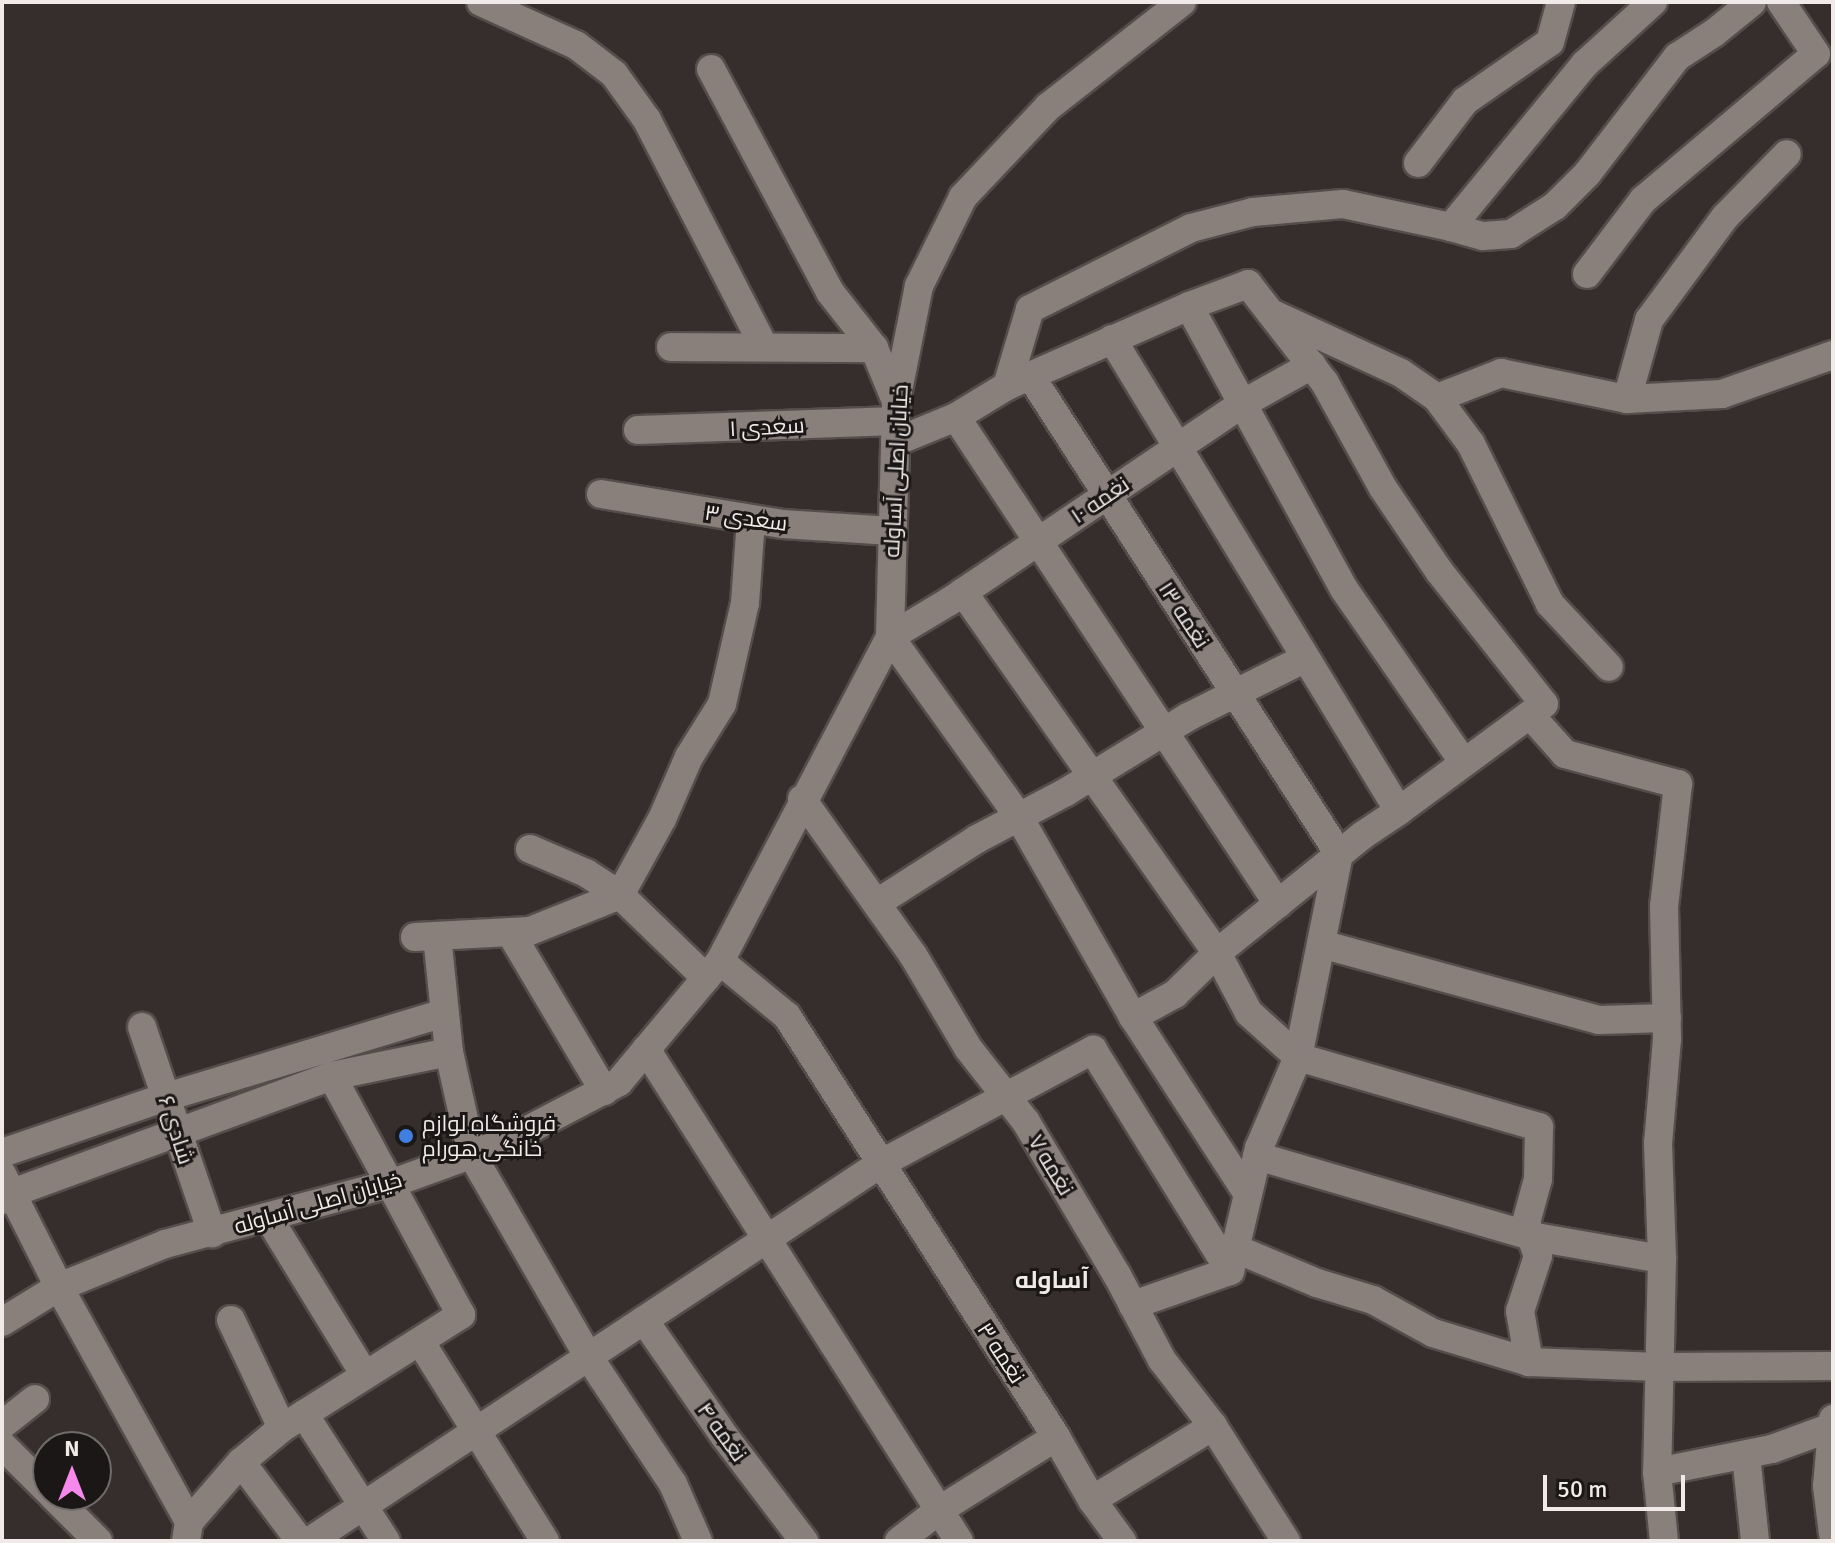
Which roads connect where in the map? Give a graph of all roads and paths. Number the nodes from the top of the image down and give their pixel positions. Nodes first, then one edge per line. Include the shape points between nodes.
1 (481, 2) edge
2 (1182, 2) edge
3 (1561, 2) edge
4 (1653, 2) edge
5 (1752, 2) edge
6 (1781, 2) edge
7 (1824, 61) edge
8 (711, 69) dead end
9 (1787, 154) dead end
10 (1418, 163) dead end
11 (1451, 227) junction
12 (1587, 274) dead end
13 (1189, 306) junction
14 (1271, 313) junction
15 (1112, 339) junction
16 (671, 347) dead end
17 (764, 347) junction
18 (874, 348) junction
19 (1833, 355) edge
20 (1312, 365) junction
21 (1018, 381) junction
22 (1437, 398) junction
23 (1627, 399) junction
24 (1244, 403) junction
25 (956, 417) junction
26 (895, 421) junction
27 (638, 430) dead end
28 (1179, 447) junction
29 (601, 494) dead end
30 (1106, 496) junction
31 (751, 519) junction
32 (892, 531) junction
33 (1037, 542) junction
34 (963, 592) junction
35 (890, 637) junction
36 (1304, 659) junction
37 (1609, 667) dead end
38 (1234, 693) junction
39 (1530, 715) junction
40 (1164, 731) junction
41 (1464, 763) junction
42 (1091, 776) junction
43 (802, 799) junction
44 (1399, 811) junction
45 (1019, 817) junction
46 (530, 849) dead end
47 (1339, 854) junction
48 (620, 895) junction
49 (877, 903) junction
50 (1278, 904) junction
51 (510, 932) junction
52 (1321, 944) junction
53 (1217, 953) junction
54 (713, 970) junction
55 (444, 1013) junction
56 (1133, 1017) junction
57 (1667, 1018) junction
58 (142, 1027) dead end
59 (646, 1049) junction
60 (449, 1052) junction
61 (1298, 1057) junction
62 (332, 1076) junction
63 (604, 1091) junction
64 (166, 1097) junction
65 (1004, 1098) junction
66 (176, 1133) junction
67 (2, 1153) edge
68 (472, 1155) junction
69 (1257, 1156) junction
70 (880, 1164) junction
71 (393, 1183) junction
72 (5, 1189) edge
73 (1247, 1193) junction
74 (268, 1217) junction
75 (212, 1233) junction
76 (1530, 1236) junction
77 (767, 1239) junction
78 (1662, 1259) junction
79 (1232, 1260) junction
80 (59, 1287) junction
81 (1133, 1305) junction
82 (231, 1320) dead end
83 (644, 1320) junction
84 (2, 1322) edge
85 (420, 1341) junction
86 (588, 1356) junction
87 (1529, 1362) junction
88 (1833, 1366) edge
89 (1659, 1367) junction
90 (365, 1375) junction
91 (35, 1399) dead end
92 (1833, 1419) edge
93 (293, 1421) junction
94 (2, 1425) edge
95 (1213, 1426) junction
96 (477, 1432) junction
97 (1056, 1437) junction
98 (1832, 1442) edge
99 (2, 1445) edge
100 (1746, 1455) junction
101 (241, 1462) junction
102 (1657, 1472) junction
103 (32, 1475) edge
104 (1092, 1500) junction
105 (363, 1506) junction
106 (61, 1511) edge
107 (938, 1511) junction
108 (72, 1530) edge
109 (188, 1532) edge
110 (1833, 1534) edge
111 (98, 1541) edge
112 (300, 1541) edge
113 (310, 1541) edge
114 (386, 1541) edge
115 (545, 1541) edge
116 (698, 1541) edge
117 (804, 1541) edge
118 (899, 1541) edge
119 (959, 1541) edge
120 (1122, 1541) edge
121 (1286, 1541) edge
122 (1664, 1541) edge
123 (1755, 1541) edge

1 - 17 street via 576,45 614,74 647,120
2 - 26 street, خیابان اصلی آساوله via 1048,107 963,197 919,286
3 - 10 street via 1550,42 1465,101
4 - 11 street via 1585,64
5 - 11 street via 1677,57 1587,174 1555,206 1511,234 1483,236
6 - 7 street
7 - 12 street via 1643,200
8 - 18 street via 830,292
9 - 23 street via 1725,217 1649,320
11 - 21 street via 1343,204 1253,212 1191,228 1030,309
13 - 14 street via 1248,284
13 - 15 street
13 - 24 street
14 - 20 street
14 - 22 street via 1401,373
15 - 21 street
15 - 28 street
16 - 17 street
17 - 18 street
18 - 26 street
19 - 23 street via 1722,394
20 - 24 street, نغمه ۱۰
20 - 39 street via 1383,488 1439,571 1544,704
21 - 25 street
21 - 30 street, نغمه ۱۳
22 - 23 street via 1501,373
22 - 37 street via 1471,444 1550,604
24 - 28 street, نغمه ۱۰
24 - 41 street via 1344,589
25 - 26 street
25 - 33 street
26 - 27 street, سعدی ۱
26 - 32 street, خیابان اصلی آساوله
28 - 30 street, نغمه ۱۰
28 - 36 street
29 - 31 street, سعدی ۳
30 - 33 street, نغمه ۱۰
30 - 38 street, نغمه ۱۳
31 - 32 street, سعدی ۳
31 - 48 street via 745,603 722,704 689,757
32 - 35 street, خیابان اصلی آساوله
33 - 34 street, نغمه ۱۰
33 - 40 street
34 - 35 street, نغمه ۱۰
34 - 42 street
35 - 43 street, خیابان اصلی آساوله
35 - 45 street
36 - 38 street
36 - 44 street
38 - 40 street
38 - 47 street, نغمه ۱۳
39 - 41 street
39 - 57 street via 1565,754 1678,784 1664,906
40 - 42 street
40 - 50 street
41 - 44 street
42 - 45 street
42 - 53 street
43 - 49 street, نغمه ۷
43 - 54 street, خیابان اصلی آساوله
44 - 47 street
45 - 49 street
45 - 56 street
46 - 48 street via 586,873
47 - 50 street
47 - 52 street
48 - 51 street via 530,931
48 - 54 street
49 - 65 street, نغمه ۷
50 - 53 street
51 - 55 street via 426,936
51 - 63 street
52 - 57 street via 1599,1020
52 - 61 street
53 - 56 street via 1175,994
53 - 61 street via 1249,1013
54 - 59 street, خیابان اصلی آساوله
54 - 70 street via 787,1016
55 - 60 street
55 - 64 street
56 - 73 street
57 - 78 street via 1658,1143
58 - 64 street, شادی ۶
59 - 63 street, خیابان اصلی آساوله via 619,1082
59 - 77 street
60 - 62 street
60 - 68 street
61 - 69 street
61 - 76 street via 1539,1127 1538,1179 1526,1223
62 - 66 street
62 - 71 street
63 - 68 street, خیابان اصلی آساوله
64 - 66 street, شادی ۶
64 - 67 street
65 - 70 street
65 - 79 street via 1093,1050
65 - 81 street, نغمه ۷ via 1026,1122
66 - 72 street
66 - 75 street, شادی ۶
68 - 71 street, خیابان اصلی آساوله
68 - 86 street
69 - 73 street
69 - 76 street
70 - 77 street
70 - 97 street, نغمه ۳
71 - 74 street, خیابان اصلی آساوله
71 - 85 street via 461,1315
72 - 80 street
73 - 79 street
74 - 75 street, خیابان اصلی آساوله
74 - 90 street
75 - 80 street, خیابان اصلی آساوله via 165,1244
76 - 78 street
76 - 87 street via 1538,1256 1520,1311
77 - 83 street
77 - 107 street
78 - 89 street
79 - 81 street
79 - 87 street via 1373,1300 1433,1333
80 - 84 street, خیابان اصلی آساوله
80 - 109 street
81 - 95 street, نغمه ۷ via 1162,1360
82 - 93 street
83 - 86 street
83 - 117 street, نغمه ۴
85 - 90 street
85 - 96 street
86 - 96 street
86 - 116 street via 673,1484
87 - 89 street
88 - 89 street
89 - 102 street
90 - 93 street
91 - 94 street
92 - 98 street
93 - 101 street
93 - 105 street
95 - 104 street
95 - 121 street, نغمه ۷
96 - 105 street
96 - 115 street
97 - 104 street, نغمه ۳
97 - 107 street
98 - 100 street
98 - 110 street via 1827,1486
99 - 103 street
100 - 102 street
100 - 123 street
101 - 109 street
101 - 112 street
102 - 122 street
104 - 120 street, نغمه ۳
105 - 113 street
105 - 114 street
106 - 108 street
107 - 118 street
107 - 119 street
108 - 111 street

